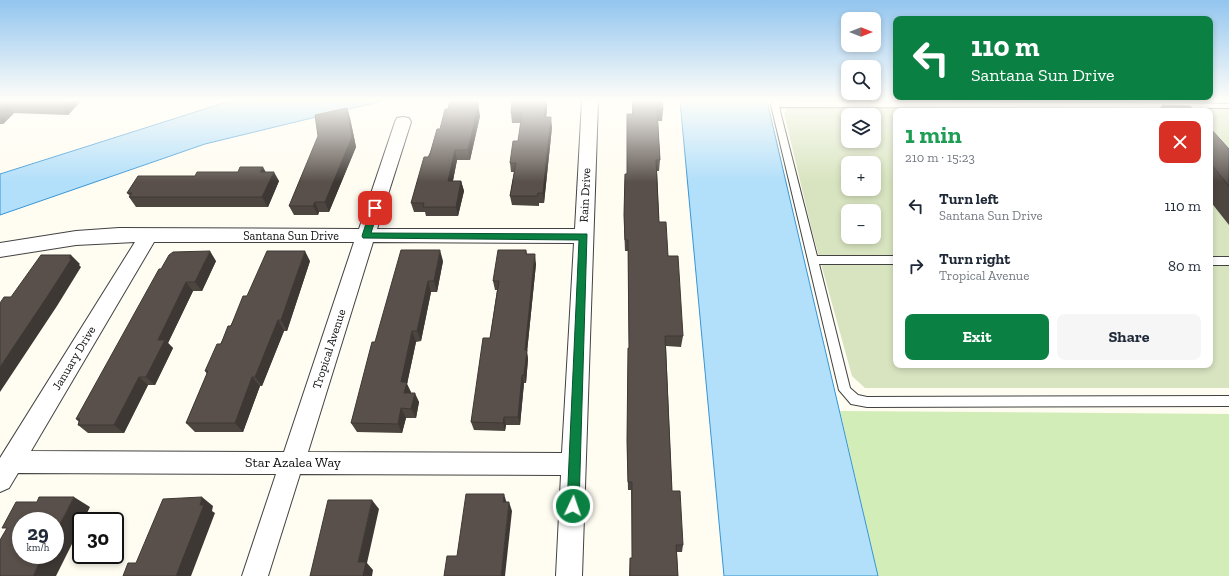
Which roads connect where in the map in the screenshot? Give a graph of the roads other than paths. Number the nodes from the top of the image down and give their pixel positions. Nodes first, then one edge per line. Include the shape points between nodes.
1 (401, 128) edge
2 (589, 128) edge
3 (781, 128) edge
4 (149, 235) junction
5 (366, 236) junction
6 (584, 236) junction
7 (0, 250) edge
8 (812, 260) junction
9 (893, 260) edge
10 (1213, 261) edge
11 (1229, 261) edge
12 (1229, 402) edge
13 (292, 462) junction
14 (575, 464) junction
15 (6, 471) edge
16 (255, 576) edge
17 (569, 576) edge

1 - 5 street, Tropical Avenue
2 - 6 street, Rain Drive
3 - 8 lane
4 - 5 street, Santana Sun Drive
4 - 7 street, Santana Sun Drive via 76,238
4 - 15 street, January Drive
5 - 6 street, Santana Sun Drive
5 - 13 street, Tropical Avenue
6 - 14 street, Rain Drive
8 - 9 lane
8 - 12 lane via 845,390 855,400
10 - 11 lane
13 - 14 street, Star Azalea Way
13 - 15 street, Star Azalea Way
13 - 16 street, Tropical Avenue
14 - 17 street, Rain Drive

